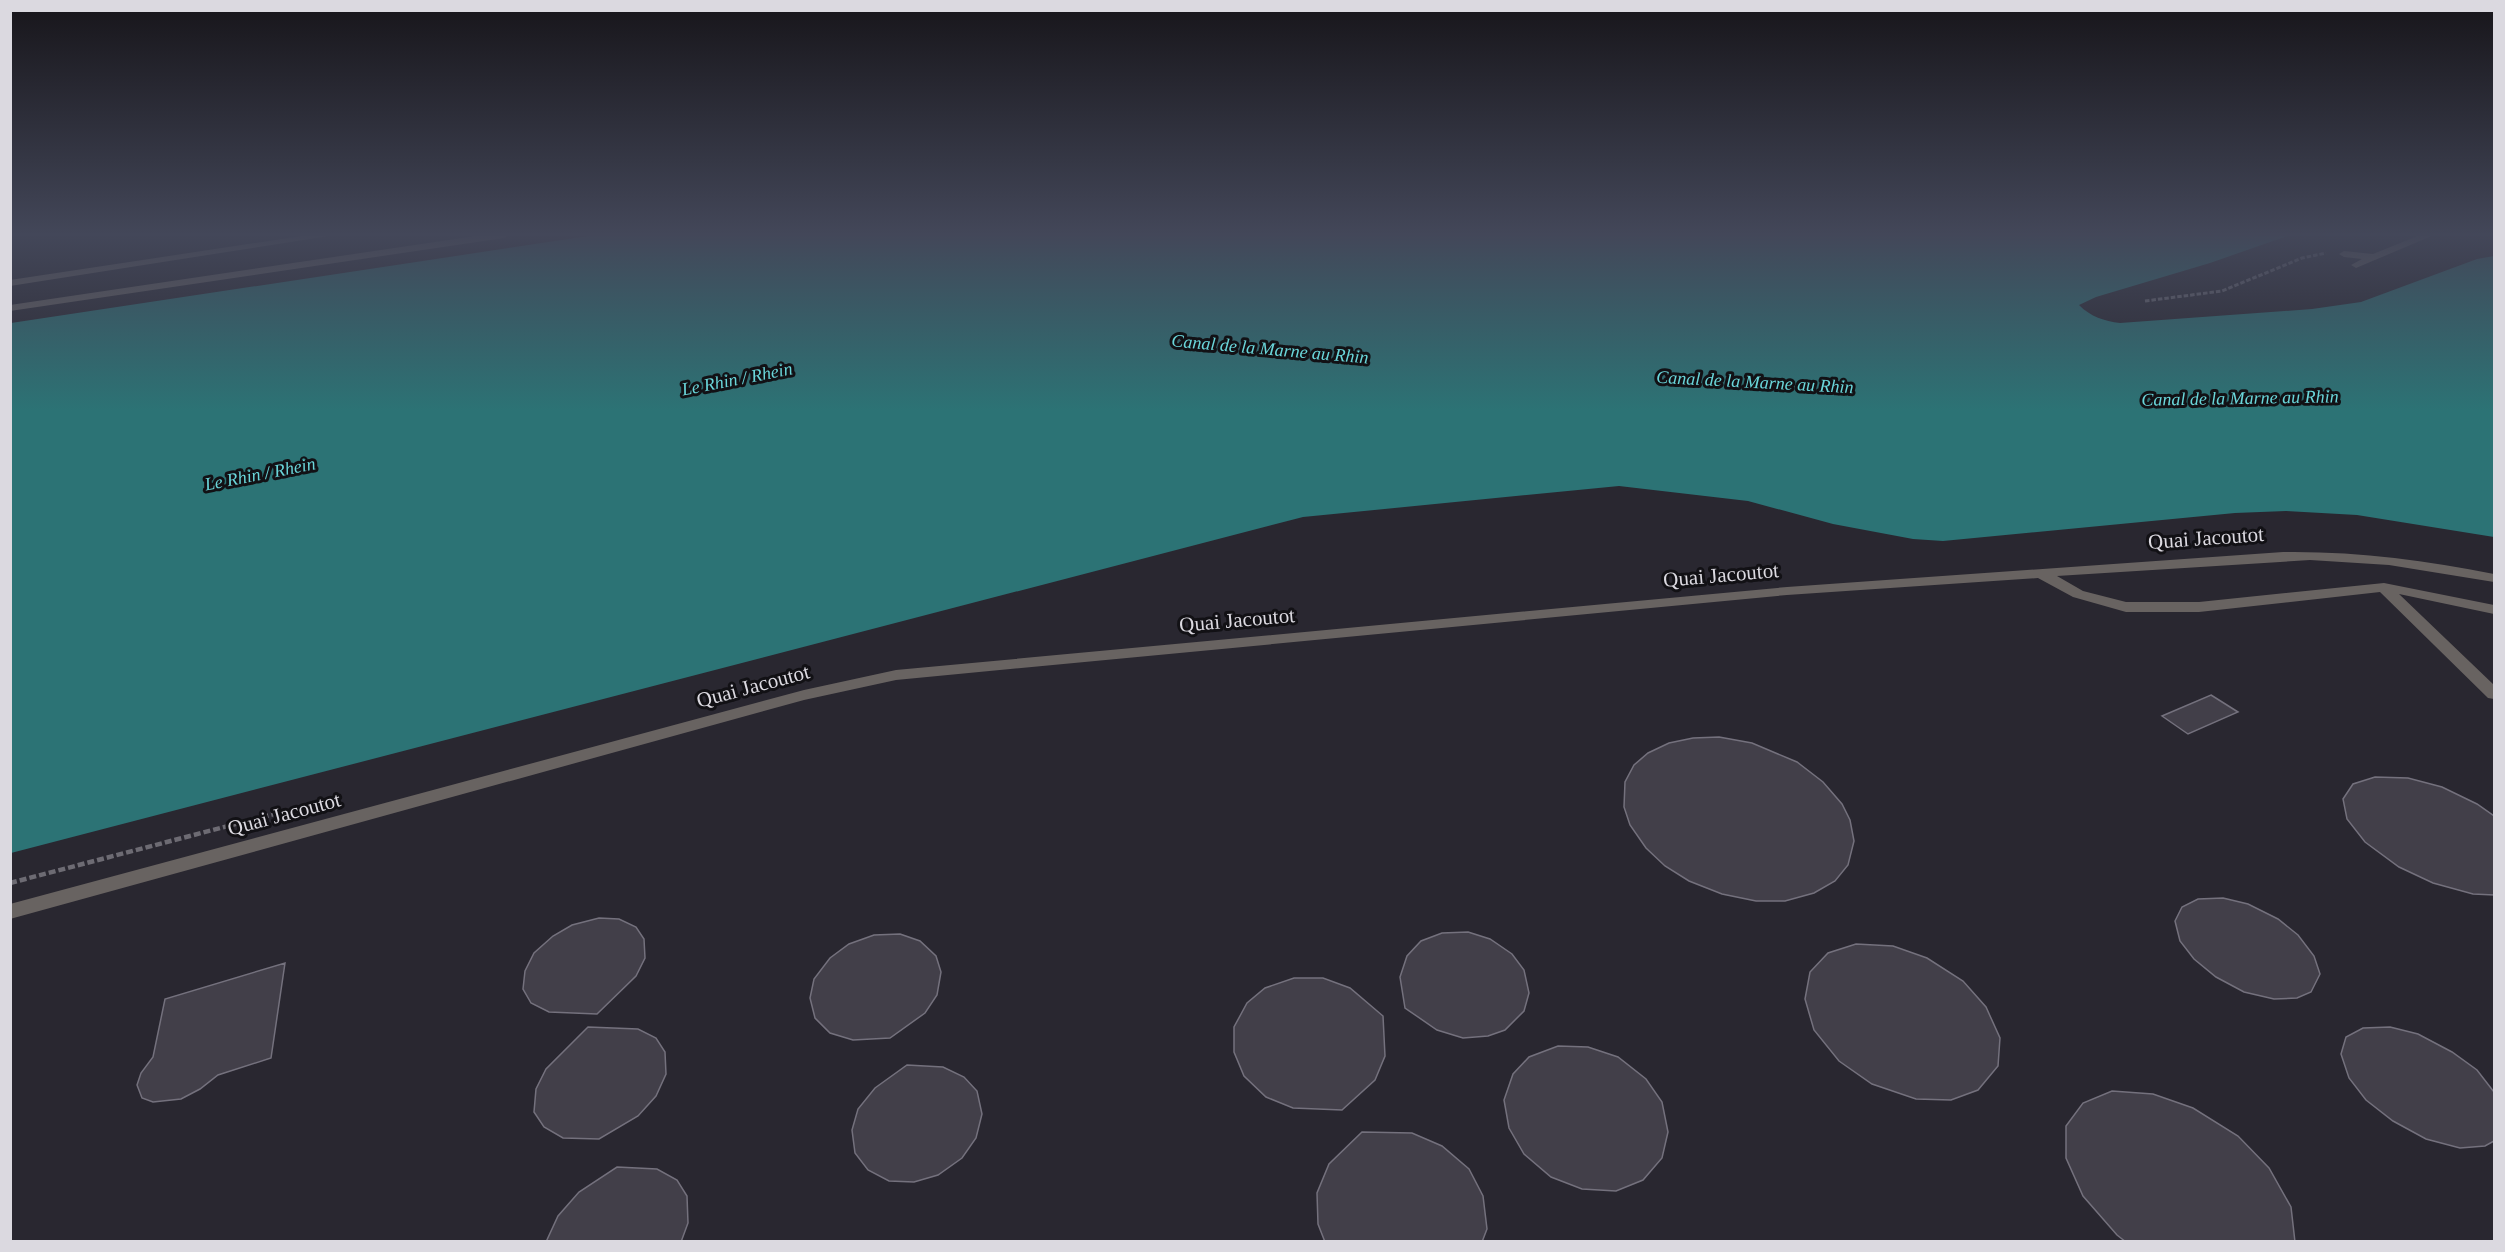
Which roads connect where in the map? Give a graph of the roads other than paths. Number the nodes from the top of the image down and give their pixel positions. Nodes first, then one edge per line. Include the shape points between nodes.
1 (109, 293) edge
2 (10, 308) edge
3 (2039, 572) junction
4 (2494, 578) edge
5 (2384, 587) junction
6 (2494, 609) edge
7 (2494, 694) edge
8 (10, 912) edge

1 - 2 street
3 - 4 street, Quai Jacoutot via 2314,555 2386,559
3 - 5 street via 2078,594 2126,606 2199,607
3 - 8 street, Quai Jacoutot via 1775,592 896,675 804,695
5 - 6 street
5 - 7 street

